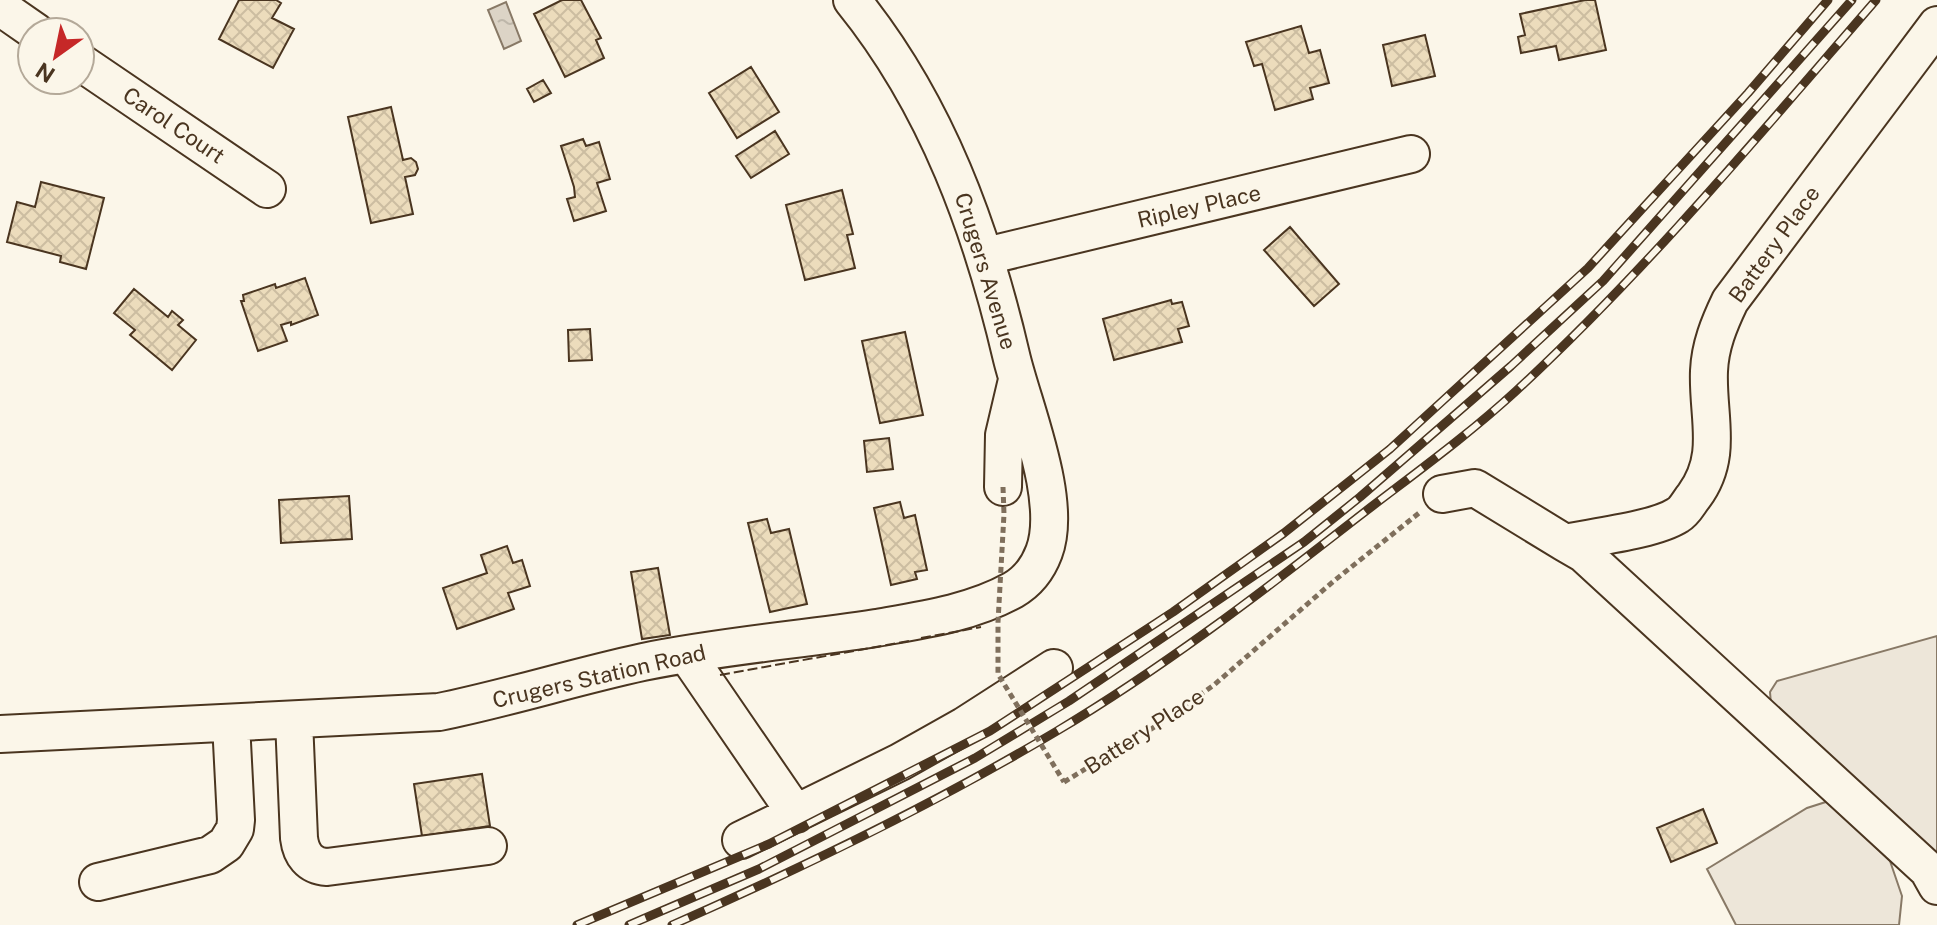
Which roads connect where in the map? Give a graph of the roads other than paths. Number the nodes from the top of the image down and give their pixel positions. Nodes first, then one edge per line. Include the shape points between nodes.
1 (852, 0) edge
2 (1937, 25) edge
3 (96, 73) edge
4 (1411, 154) dead end
5 (267, 189) dead end
6 (986, 256) junction
7 (1017, 378) junction
8 (1003, 487) road end
9 (1442, 494) road end
10 (1565, 543) junction
11 (687, 655) junction
12 (1054, 668) dead end
13 (294, 720) junction
14 (231, 723) junction
15 (0, 734) edge
16 (796, 814) junction
17 (741, 840) dead end
18 (488, 846) dead end
19 (98, 882) dead end
20 (1937, 886) edge

1 - 6 street, Crugers Avenue via 929,119
2 - 10 street, Battery Place via 1730,301 1715,333 1709,371 1714,438 1697,492 1680,514 1661,523
3 - 5 street, Carol Court
4 - 6 street, Ripley Place
6 - 7 street, Crugers Avenue
7 - 8 street via 1004,435
7 - 11 street, Crugers Station Road via 1050,515 1044,552 1027,580 989,601 917,621
9 - 10 street via 1475,488
10 - 20 street via 1584,554 1928,870
11 - 13 street, Crugers Station Road via 439,712
11 - 16 street
12 - 16 street via 926,748
13 - 14 street, Crugers Station Road
13 - 18 street via 300,848 310,862 327,867
14 - 15 street, Crugers Station Road
14 - 19 street via 236,820 226,844 210,855
16 - 17 street

